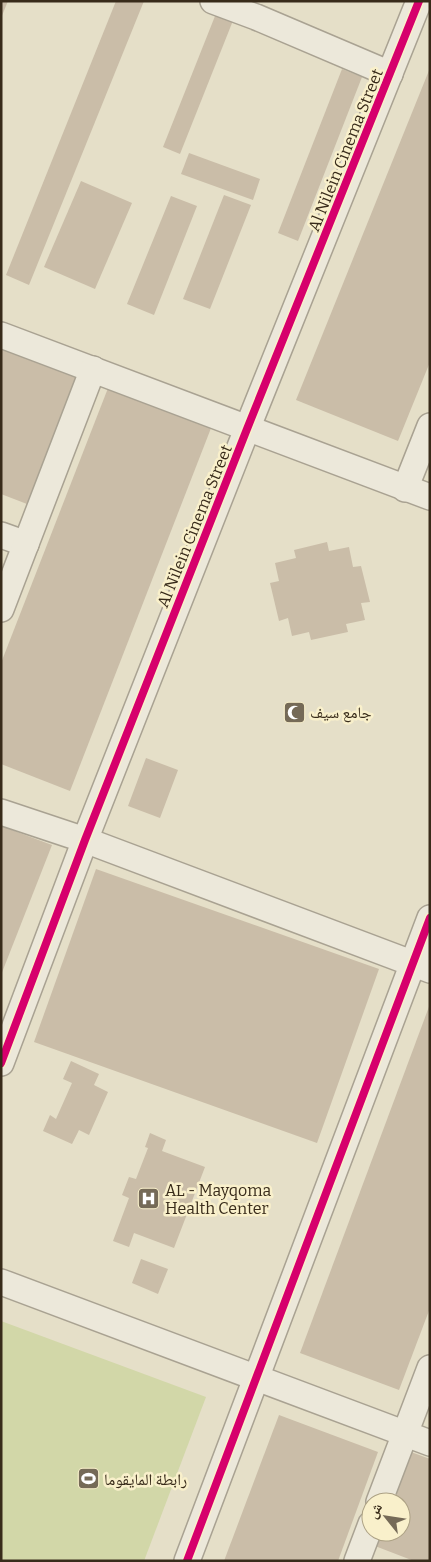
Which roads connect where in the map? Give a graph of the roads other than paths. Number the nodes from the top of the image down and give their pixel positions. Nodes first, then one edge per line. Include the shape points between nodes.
1 (213, 1) edge
2 (259, 9) edge
3 (421, 11) edge
4 (390, 74) junction
5 (1, 335) edge
6 (93, 369) junction
7 (430, 426) edge
8 (247, 429) junction
9 (405, 488) junction
10 (430, 497) edge
11 (1, 535) edge
12 (26, 544) junction
13 (1, 610) edge
14 (1, 812) edge
15 (85, 840) junction
16 (430, 918) edge
17 (421, 967) edge
18 (1, 1063) edge
19 (1, 1282) edge
20 (430, 1368) edge
21 (256, 1378) junction
22 (405, 1434) junction
23 (430, 1443) edge
24 (383, 1492) edge
25 (364, 1542) edge
26 (187, 1561) edge
27 (357, 1561) edge

1 - 2 street
2 - 4 street
3 - 4 street, Al Nilein Cinema Street
4 - 8 street, Al Nilein Cinema Street
5 - 6 street
6 - 8 street
6 - 12 street
7 - 9 street
8 - 9 street
8 - 15 street, Al Nilein Cinema Street
9 - 10 street
11 - 12 street
12 - 13 street
14 - 15 street
15 - 17 street
15 - 18 street, Al Nilein Cinema Street
16 - 17 street
17 - 21 street
19 - 21 street
20 - 22 street
21 - 22 street
21 - 26 street
22 - 23 street
22 - 24 street
25 - 27 street

